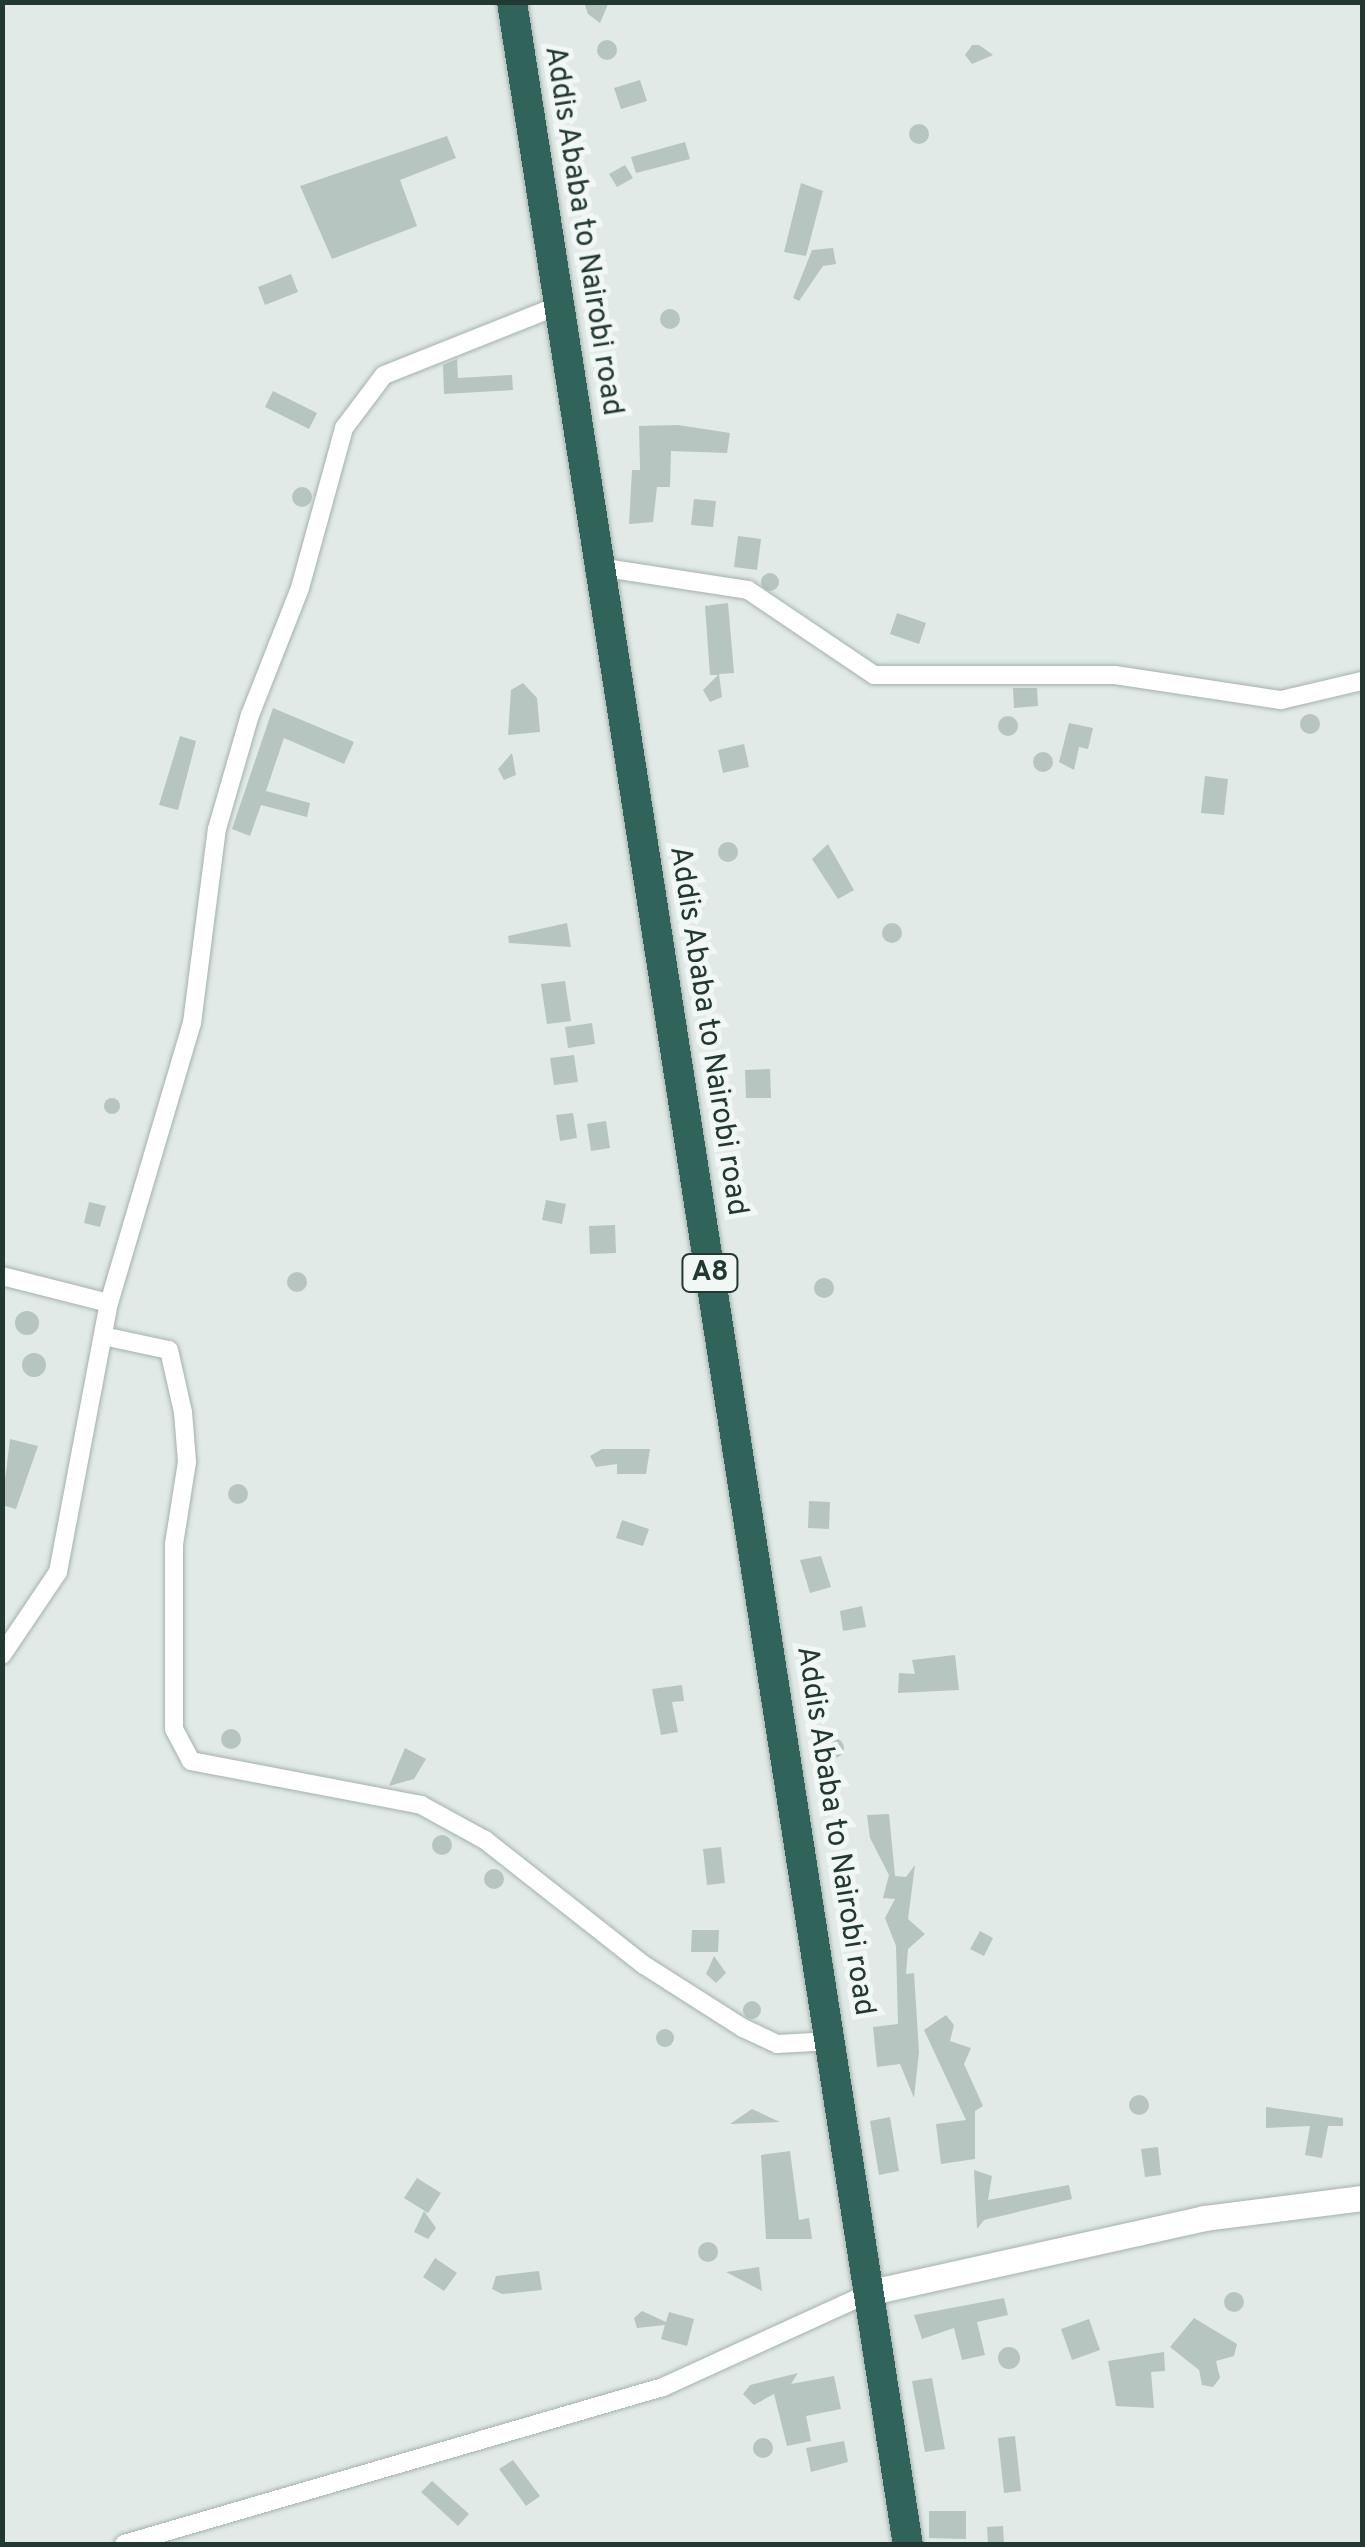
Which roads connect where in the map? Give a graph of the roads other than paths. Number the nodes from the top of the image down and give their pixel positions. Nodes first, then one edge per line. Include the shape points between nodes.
1 (512, 2) edge
2 (558, 306) junction
3 (598, 567) junction
4 (1362, 681) edge
5 (2, 1276) edge
6 (109, 1303) junction
7 (103, 1336) junction
8 (2, 1654) edge
9 (832, 2041) junction
10 (1362, 2198) edge
11 (871, 2292) junction
12 (124, 2544) edge
13 (908, 2544) edge

1 - 2 highway, Addis Ababa to Nairobi road / A8
2 - 3 highway, Addis Ababa to Nairobi road / A8
2 - 6 street via 384,375 344,428 300,588 250,714 216,829 192,1023
3 - 4 street via 748,590 874,675 1114,675 1281,700
3 - 9 highway, Addis Ababa to Nairobi road / A8
5 - 6 street
6 - 7 street
7 - 8 street via 58,1572
7 - 9 street via 169,1350 183,1412 187,1462 174,1544 174,1729 191,1760 421,1805 485,1840 644,1965 743,2028 777,2044
9 - 11 highway, Addis Ababa to Nairobi road / A8
10 - 11 main road via 1204,2218
11 - 12 street via 662,2387
11 - 13 highway, Addis Ababa to Nairobi road / A8

